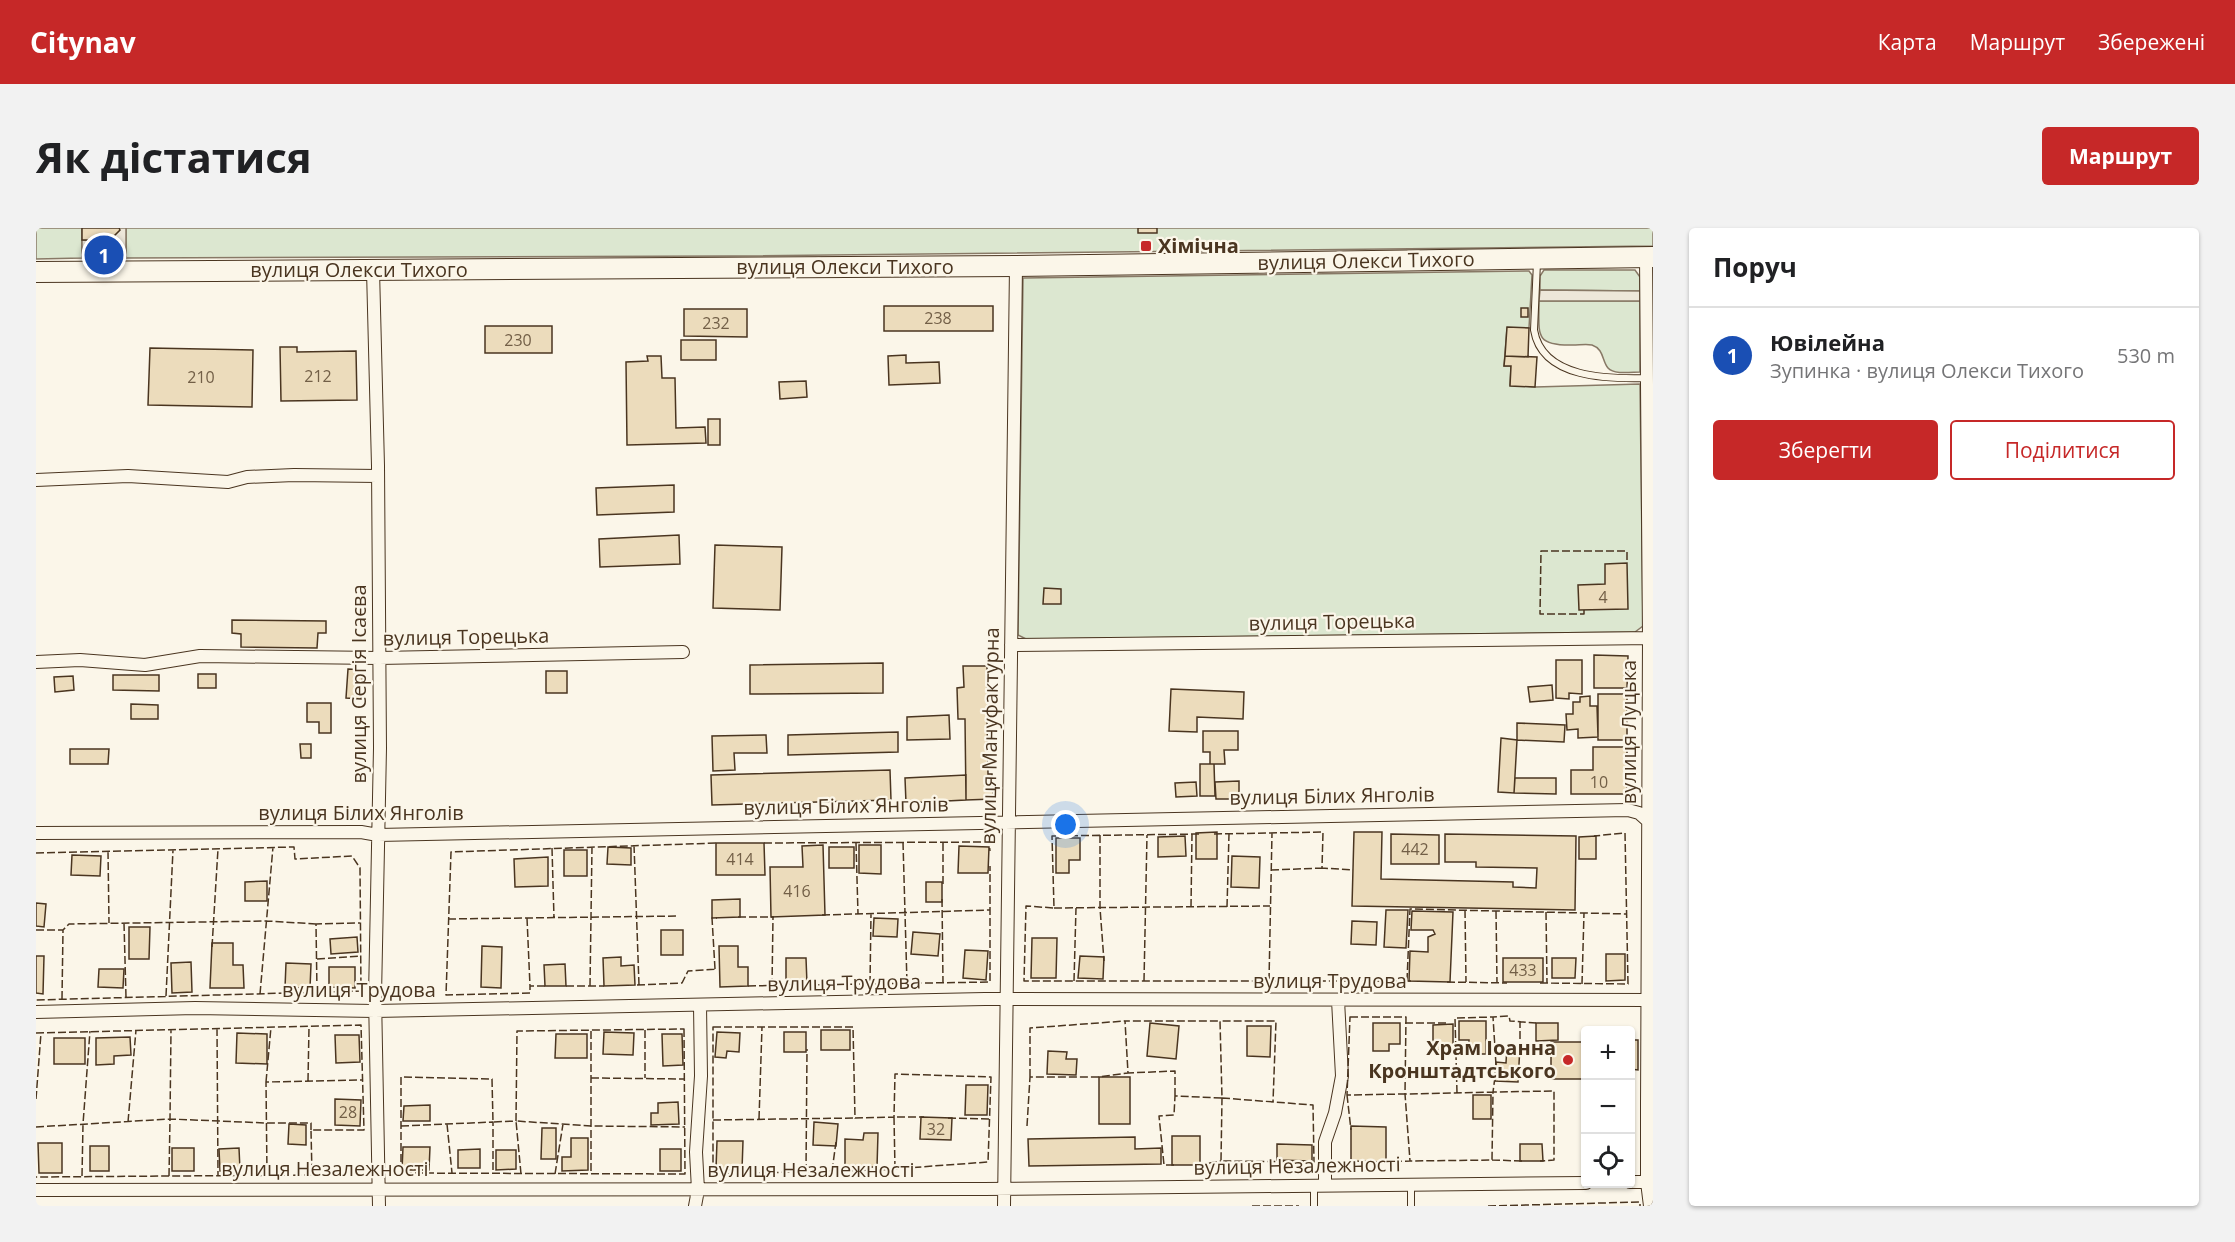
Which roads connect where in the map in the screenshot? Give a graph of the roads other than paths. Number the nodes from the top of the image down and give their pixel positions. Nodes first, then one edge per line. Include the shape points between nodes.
1 (1649, 257) edge
2 (1537, 259) junction
3 (1016, 267) junction
4 (373, 270) junction
5 (36, 272) edge
6 (1647, 378) junction
7 (1650, 466) edge
8 (378, 476) junction
9 (36, 480) edge
10 (1651, 638) edge
11 (1011, 645) junction
12 (683, 652) dead end
13 (379, 658) junction
14 (36, 662) edge
15 (1008, 821) junction
16 (1651, 821) edge
17 (36, 833) edge
18 (378, 835) junction
19 (1006, 1000) junction
20 (1338, 1000) junction
21 (1650, 1000) edge
22 (700, 1005) junction
23 (375, 1011) junction
24 (36, 1012) edge
25 (1650, 1107) edge
26 (1650, 1182) edge
27 (1581, 1183) edge
28 (1411, 1184) junction
29 (1319, 1185) junction
30 (1004, 1188) junction
31 (379, 1189) junction
32 (36, 1190) edge
33 (698, 1190) junction
34 (379, 1206) edge
35 (695, 1206) edge
36 (1004, 1206) edge
37 (1314, 1206) edge
38 (1411, 1206) edge
39 (1650, 1206) edge

1 - 2 main road, вулиця Олекси Тихого
1 - 6 street, вулиця Луцька
2 - 3 main road, вулиця Олекси Тихого
2 - 6 lane via 1534,330 1540,350 1568,369 1594,376
3 - 4 main road, вулиця Олекси Тихого
3 - 11 street, вулиця Мануфактурна
4 - 5 main road, вулиця Олекси Тихого
4 - 8 street, вулиця Сергія Ісаєва
6 - 7 street, вулиця Луцька
7 - 10 street, вулиця Луцька
8 - 9 street via 294,475 228,482 128,476
8 - 13 street, вулиця Сергія Ісаєва
10 - 11 street, вулиця Торецька
10 - 16 street, вулиця Луцька
11 - 15 street, вулиця Мануфактурна
12 - 13 street, вулиця Торецька
13 - 14 street, вулиця Торецька via 200,656 145,665 80,660
13 - 18 street, вулиця Сергія Ісаєва
15 - 16 street, вулиця Білих Янголів via 1628,810
15 - 18 street, вулиця Білих Янголів
15 - 19 street, вулиця Мануфактурна
16 - 21 street, вулиця Луцька
17 - 18 street, вулиця Білих Янголів
18 - 23 street, вулиця Сергія Ісаєва
19 - 20 street, вулиця Трудова
19 - 22 street, вулиця Трудова
19 - 30 street, вулиця Мануфактурна
20 - 21 street, вулиця Трудова
20 - 29 street via 1342,1076 1325,1142
21 - 25 street, вулиця Луцька
22 - 23 street, вулиця Трудова
22 - 33 street
23 - 24 street, вулиця Трудова via 195,1008
23 - 31 street, вулиця Сергія Ісаєва
25 - 26 street, вулиця Луцька
26 - 39 street, вулиця Луцька
27 - 28 street, вулиця Незалежності
28 - 29 street, вулиця Незалежності
28 - 38 lane
29 - 30 street, вулиця Незалежності
29 - 37 lane
30 - 33 street, вулиця Незалежності
30 - 36 street, вулиця Мануфактурна
31 - 32 street, вулиця Незалежності
31 - 33 street, вулиця Незалежності
31 - 34 street, вулиця Сергія Ісаєва
33 - 35 street

